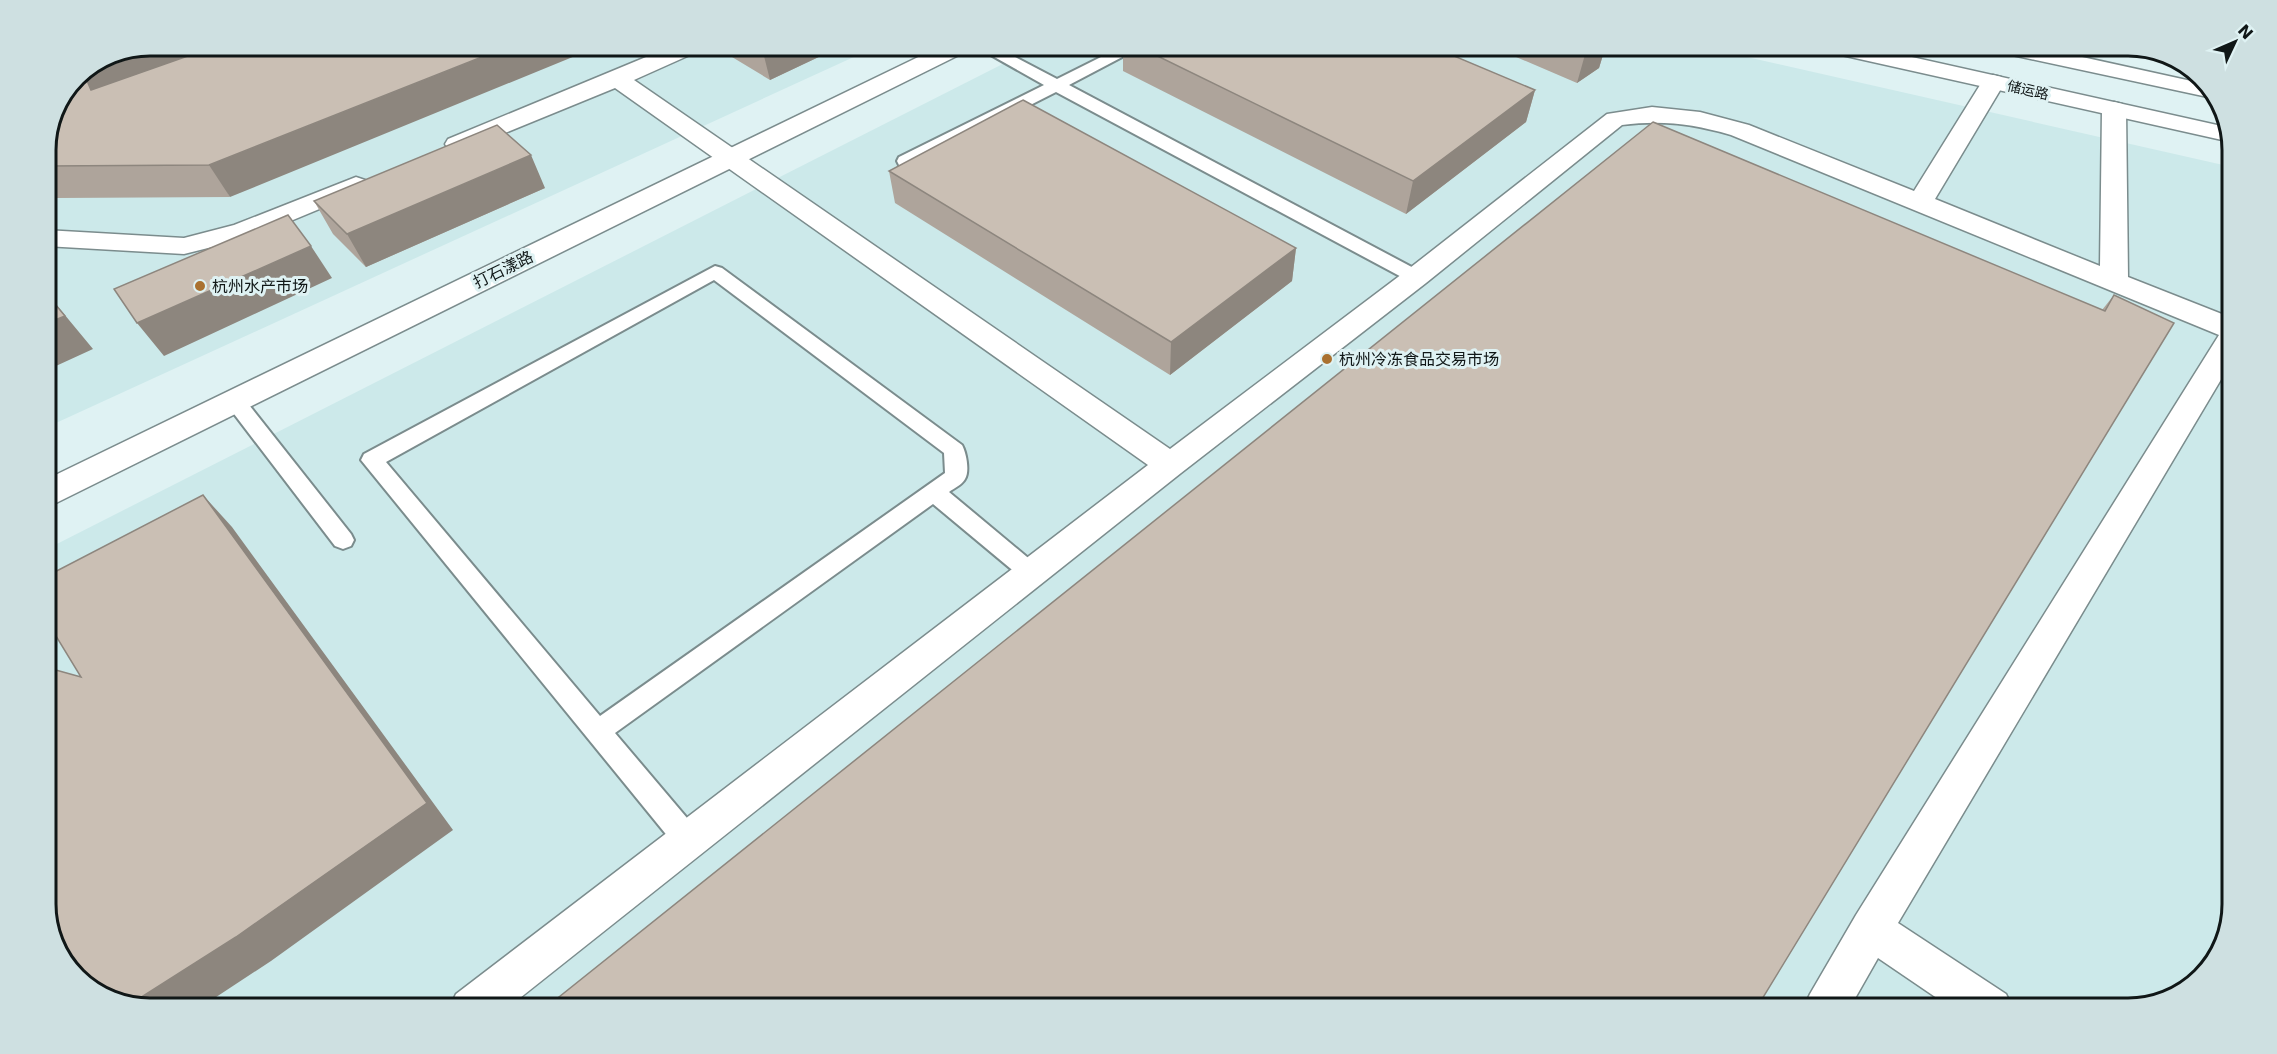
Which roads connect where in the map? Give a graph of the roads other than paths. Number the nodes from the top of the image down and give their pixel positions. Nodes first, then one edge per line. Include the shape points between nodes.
1 (668, 56) edge
2 (939, 56) edge
3 (1001, 56) edge
4 (1115, 56) edge
5 (1877, 56) edge
6 (2048, 56) edge
7 (617, 79) junction
8 (1993, 82) junction
9 (1056, 86) junction
10 (2200, 90) edge
11 (2114, 109) junction
12 (2219, 133) edge
13 (430, 155) edge
14 (729, 159) junction
15 (905, 161) edge
16 (375, 177) edge
17 (1920, 202) junction
18 (56, 239) edge
19 (1416, 277) junction
20 (2114, 281) junction
21 (2221, 325) edge
22 (2221, 355) edge
23 (235, 400) junction
24 (1170, 465) junction
25 (56, 489) edge
26 (933, 491) junction
27 (343, 540) dead end
28 (1031, 573) junction
29 (597, 732) junction
30 (688, 840) junction
31 (1871, 929) junction
32 (485, 998) edge
33 (1831, 998) edge
34 (1974, 998) edge

1 - 7 street
2 - 14 street, 打石漾路
3 - 9 lane
4 - 9 lane
5 - 8 street, 储运路
6 - 10 street
7 - 13 street
7 - 14 street
8 - 11 street, 储运路
8 - 17 street
9 - 15 lane
9 - 19 lane
11 - 12 street, 储运路
11 - 20 street
14 - 23 street, 打石漾路
14 - 24 street
16 - 18 street via 243,231 184,246
17 - 19 street via 1740,130 1692,117 1652,114 1615,119
17 - 20 street
19 - 24 street
20 - 21 street
22 - 31 street
23 - 25 street, 打石漾路
23 - 27 lane
24 - 28 street
26 - 28 lane
26 - 29 lane
26 - 29 lane via 956,476 954,450 715,272 372,460
28 - 30 street
29 - 30 lane
30 - 32 street
31 - 33 street
31 - 34 street

